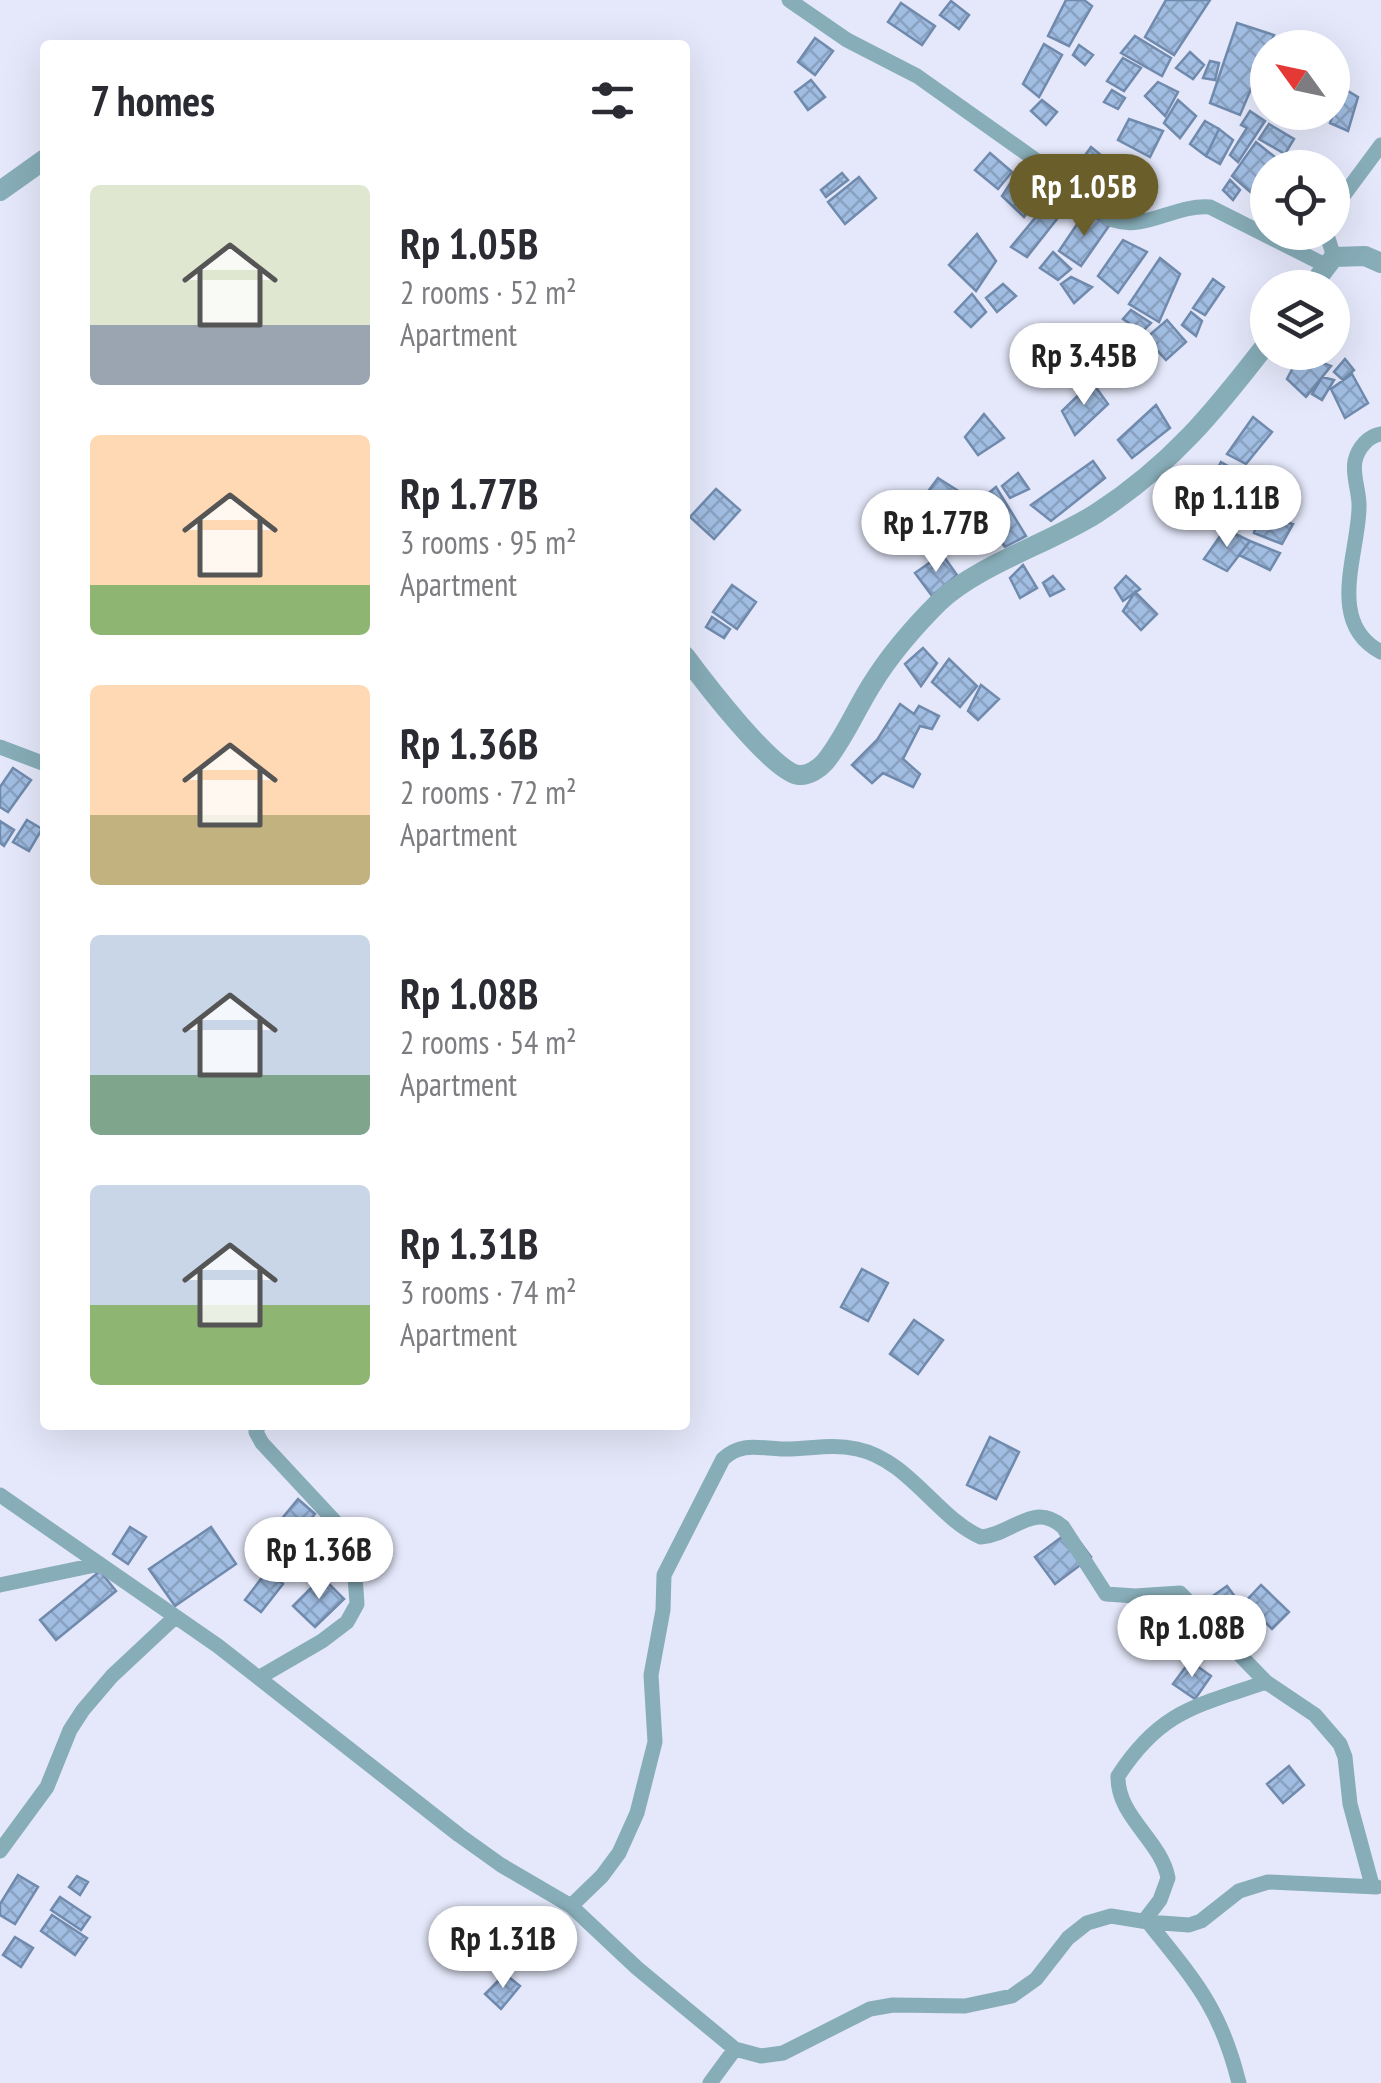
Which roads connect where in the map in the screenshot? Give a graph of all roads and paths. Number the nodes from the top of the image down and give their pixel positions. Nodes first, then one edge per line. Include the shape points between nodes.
1 (789, 0) edge
2 (1381, 145) edge
3 (40, 163) edge
4 (1350, 187) edge
5 (0, 191) edge
6 (1328, 250) edge
7 (1330, 261) junction
8 (1381, 263) edge
9 (1323, 270) edge
10 (1250, 365) edge
11 (1381, 434) edge
12 (1381, 652) edge
13 (690, 663) edge
14 (0, 747) edge
15 (40, 762) edge
16 (259, 1430) edge
17 (0, 1495) edge
18 (100, 1564) junction
19 (0, 1585) edge
20 (174, 1618) junction
21 (260, 1677) junction
22 (1266, 1682) junction
23 (0, 1851) edge
24 (1376, 1887) edge
25 (571, 1906) junction
26 (1146, 1922) junction
27 (734, 2049) junction
28 (710, 2083) edge
29 (1239, 2083) edge

1 - 7 street via 917,76 1113,220 1127,225 1210,208
2 - 4 street
3 - 5 street
6 - 7 street
7 - 8 street via 1365,256
7 - 9 street
10 - 13 street via 1208,420 1153,473 1096,513 946,596 911,629 811,773 792,774 779,766
11 - 12 street via 1355,460 1360,504 1348,590 1365,643
14 - 15 street
16 - 21 street via 262,1443 342,1529 357,1604 347,1622 322,1641
17 - 18 street
18 - 19 street
18 - 20 street
20 - 21 street
20 - 23 street via 82,1710 47,1786
21 - 25 street via 459,1835
22 - 24 street via 1315,1714 1340,1744
22 - 25 street via 1180,1593 1106,1594 1063,1527 1045,1515 981,1538 910,1478 861,1449 816,1444 732,1450 664,1574 651,1675 655,1742 638,1813 619,1853
22 - 26 street via 1181,1711 1153,1732 1118,1776 1122,1801 1166,1867 1160,1900
24 - 26 street via 1268,1882 1239,1891 1200,1921
25 - 27 street
26 - 27 street via 1111,1916 1087,1923 1012,1996 964,2006 870,2009 783,2053
26 - 29 street via 1209,1998
27 - 28 street

